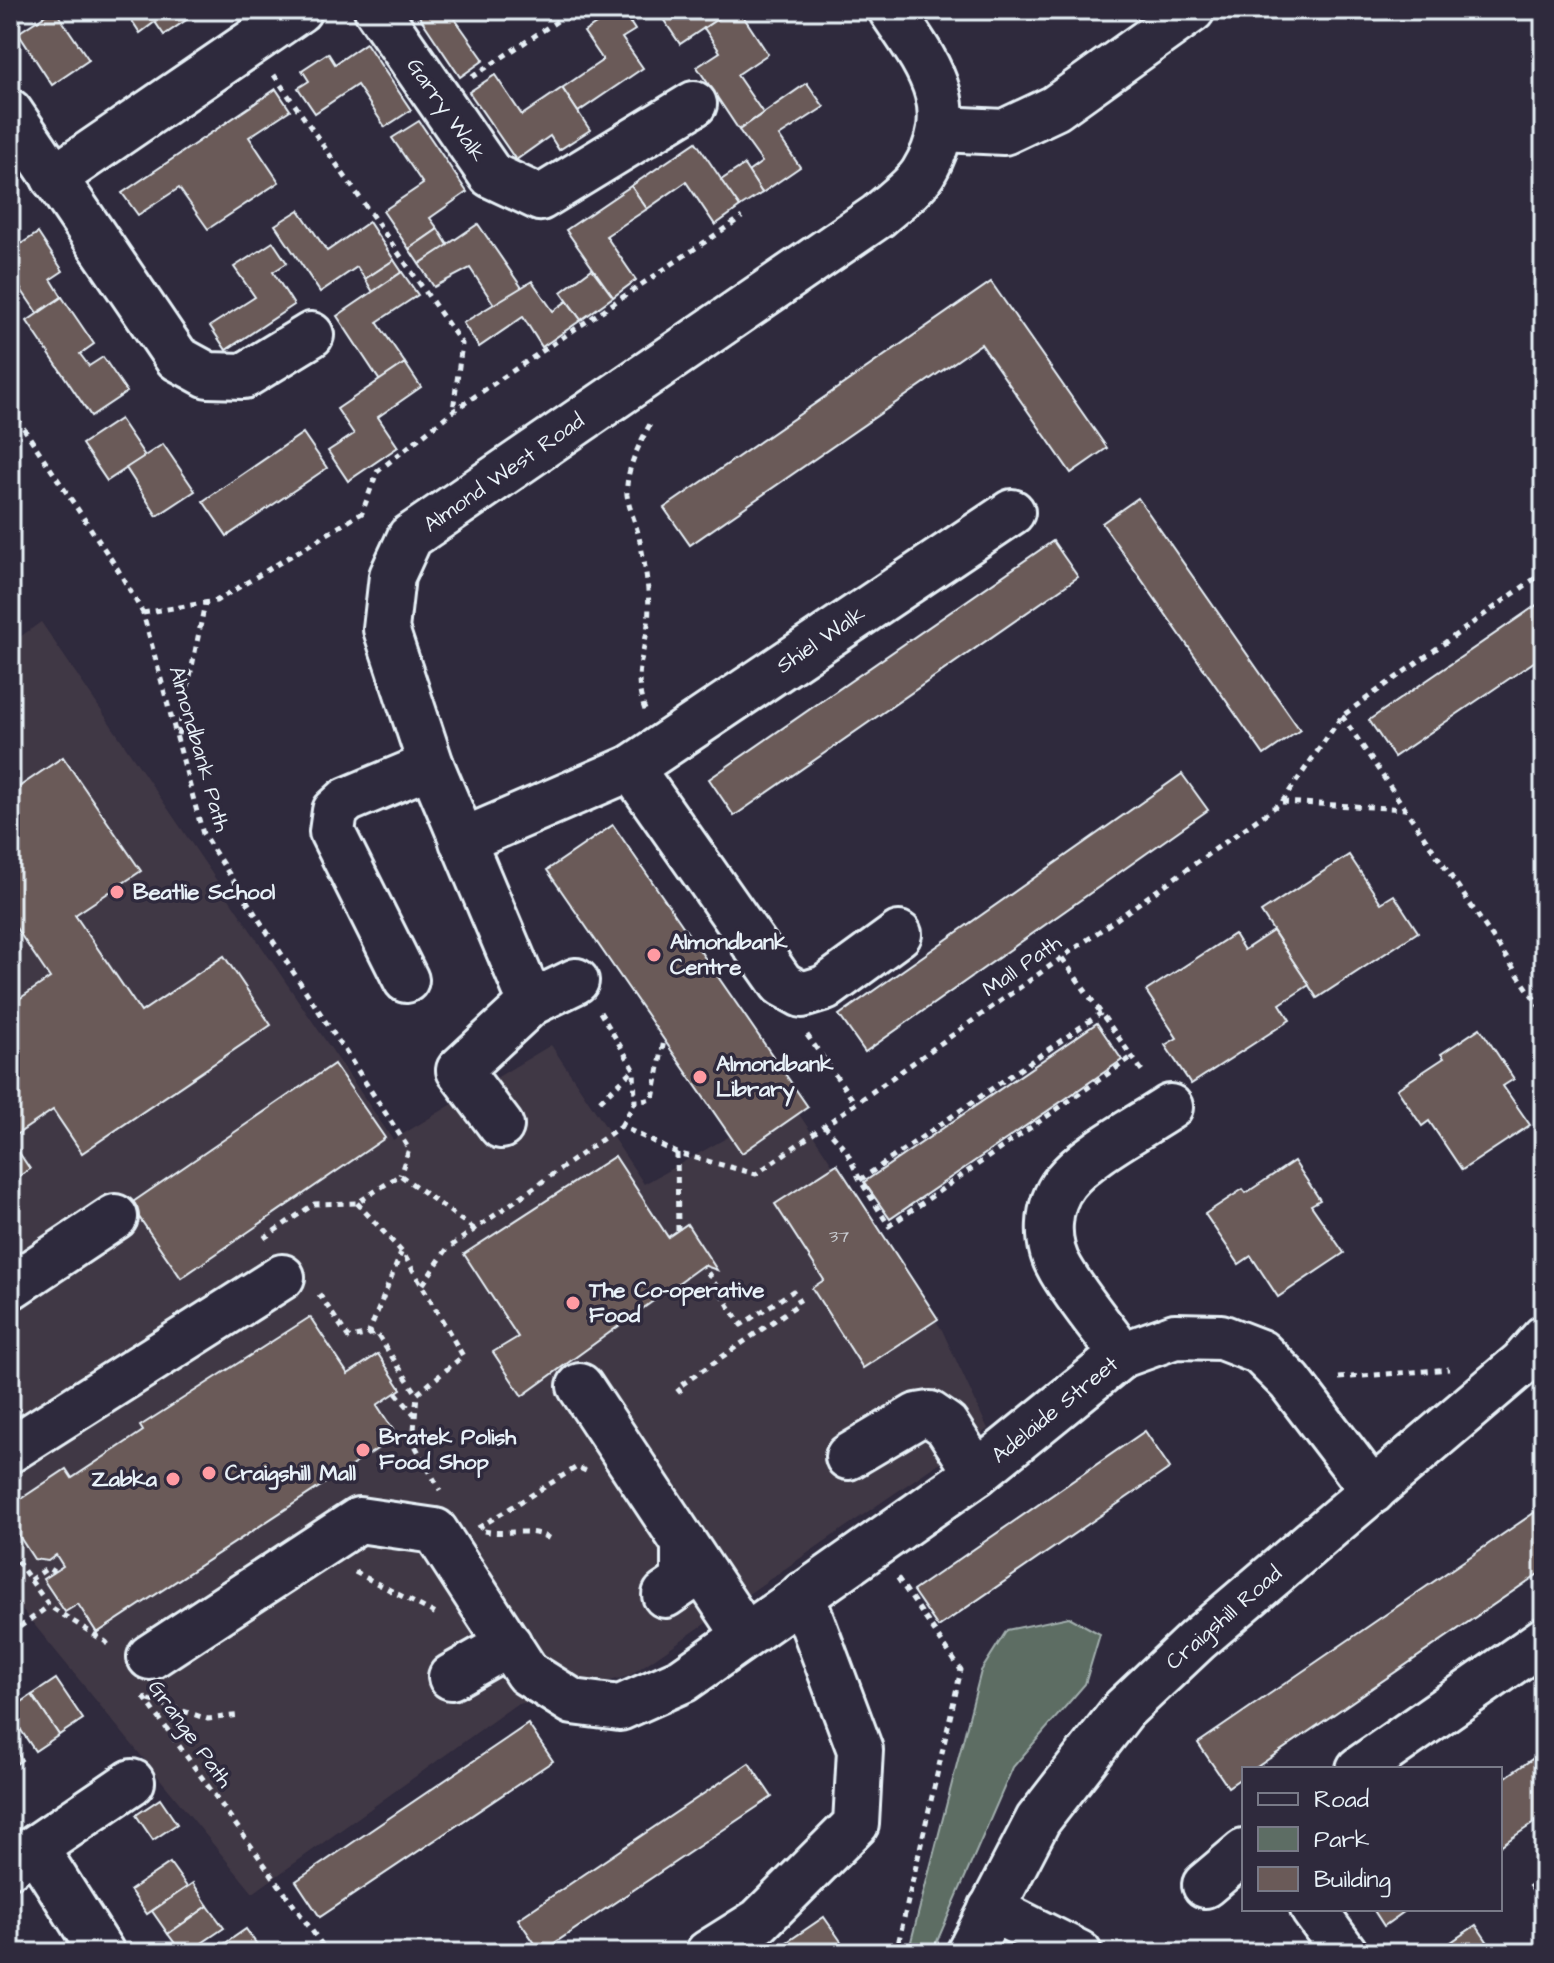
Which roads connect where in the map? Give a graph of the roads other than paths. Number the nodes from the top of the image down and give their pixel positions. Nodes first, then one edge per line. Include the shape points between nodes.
1 (299, 10) edge
2 (377, 10) edge
3 (891, 10) edge
4 (1192, 10) edge
5 (694, 104) dead end
6 (10, 112) edge
7 (942, 129) junction
8 (54, 178) junction
9 (311, 335) dead end
10 (1012, 512) dead end
11 (645, 758) junction
12 (431, 765) junction
13 (462, 841) junction
14 (899, 934) dead end
15 (406, 980) dead end
16 (576, 981) road end
17 (531, 1003) junction
18 (1170, 1107) road end
19 (501, 1126) dead end
20 (115, 1217) dead end
21 (296, 1280) road end
22 (10, 1287) edge
23 (1544, 1338) edge
24 (1122, 1355) junction
25 (580, 1386) dead end
26 (10, 1450) edge
27 (848, 1457) dead end
28 (977, 1473) junction
29 (1373, 1491) junction
30 (684, 1546) junction
31 (665, 1595) dead end
32 (802, 1595) junction
33 (499, 1628) junction
34 (745, 1635) junction
35 (1544, 1640) edge
36 (141, 1677) road end
37 (451, 1677) dead end
38 (1362, 1767) edge
39 (132, 1782) dead end
40 (1242, 1854) edge
41 (23, 1857) edge
42 (1205, 1885) dead end
43 (991, 1909) junction
44 (1314, 1911) edge
45 (102, 1953) edge
46 (708, 1953) edge
47 (969, 1953) edge
48 (1079, 1953) edge
49 (1345, 1953) edge

1 - 8 street
2 - 5 street, Garry Walk via 491,175 540,198
3 - 7 street via 936,81
4 - 7 street via 1055,108 1004,132
6 - 8 street
7 - 12 street, Almond West Road via 922,175 878,216 410,537 392,576 386,629
8 - 9 street via 177,358 208,375 244,376
10 - 11 street, Shiel Walk
11 - 13 street, Shiel Walk
11 - 14 street via 782,984 802,995 825,988
12 - 13 street, Almond West Road
12 - 15 street via 347,800 335,811 332,832
13 - 17 street, Almond West Road
16 - 17 street
17 - 19 street via 459,1070
18 - 24 street via 1085,1163 1063,1184 1049,1215 1059,1267
20 - 22 street
21 - 26 street
23 - 29 street, Craigshill Road
24 - 28 street, Adelaide Street
24 - 29 street, Adelaide Street via 1175,1336 1221,1337 1260,1352 1290,1382
25 - 30 street
27 - 28 street via 906,1421 930,1414 946,1425
28 - 32 street, Adelaide Street
29 - 43 street, Craigshill Road via 1124,1709 1038,1820
30 - 31 street via 684,1582
30 - 34 street
32 - 34 street, Adelaide Street
32 - 46 street via 860,1750 856,1824 759,1921
33 - 34 street, Adelaide Street via 527,1673 573,1702 620,1708 683,1680
33 - 36 street, Adelaide Street via 435,1531 359,1520
33 - 37 street
35 - 38 street
39 - 41 street
40 - 42 street
41 - 45 street
43 - 47 street, Craigshill Road
43 - 48 street
44 - 49 street

